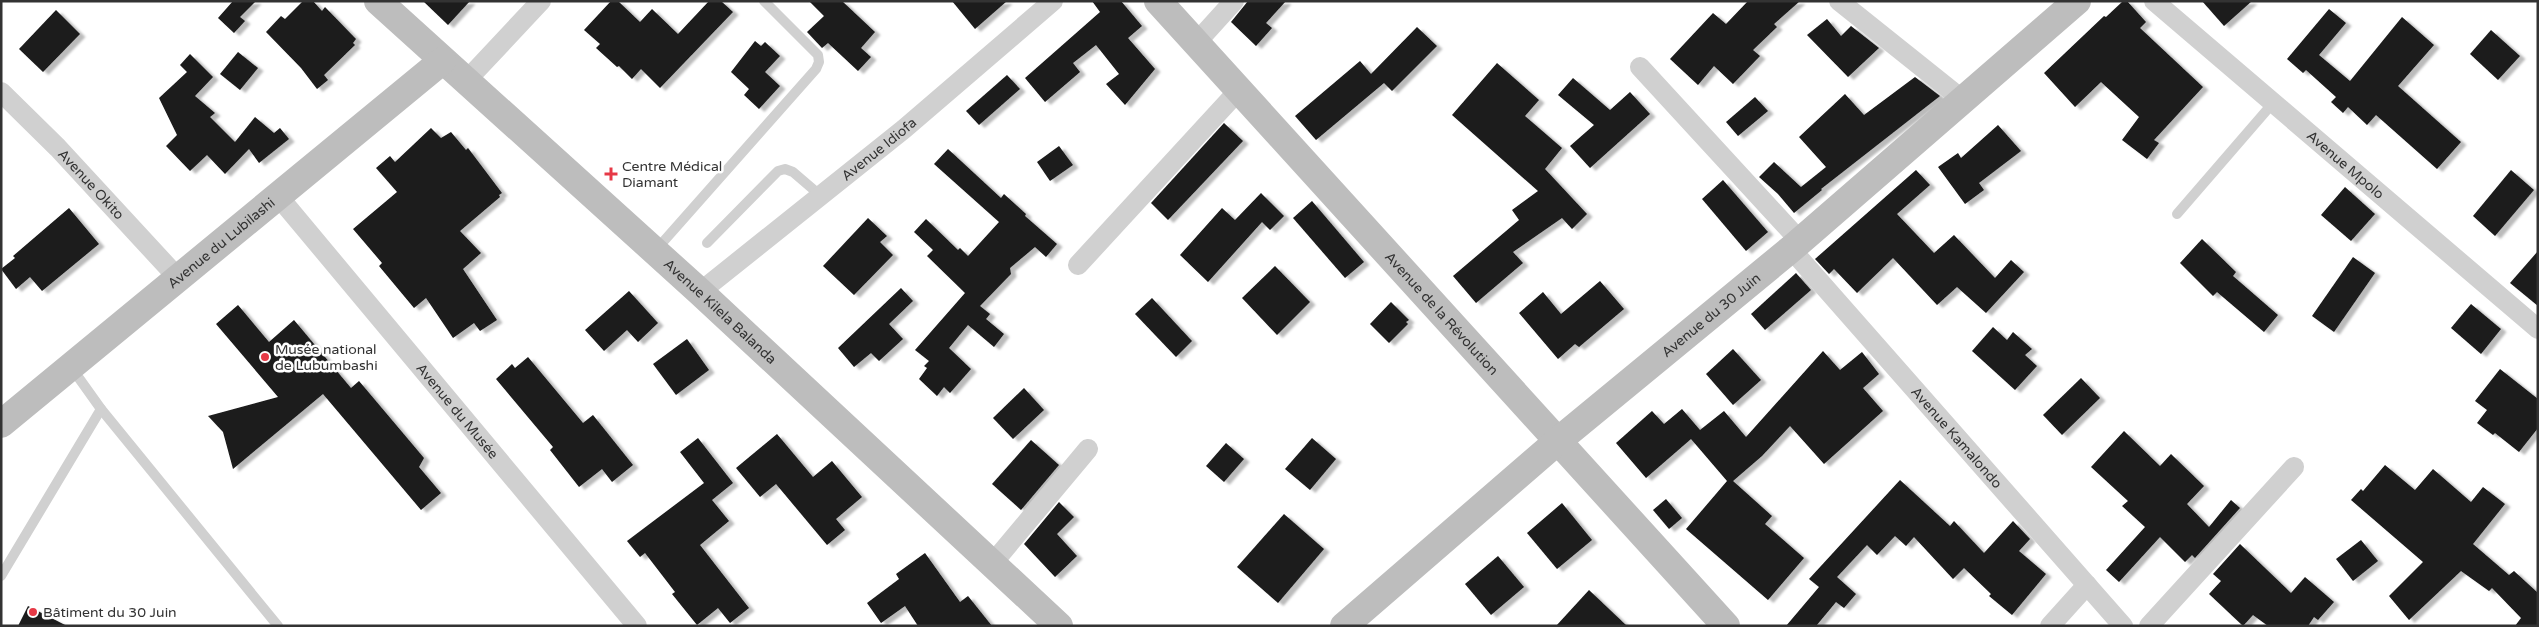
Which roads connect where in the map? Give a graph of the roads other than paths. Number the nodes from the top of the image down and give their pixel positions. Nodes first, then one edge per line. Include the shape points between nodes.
1 (378, 1) edge
2 (541, 1) edge
3 (764, 1) edge
4 (1053, 1) edge
5 (1158, 1) edge
6 (1234, 1) edge
7 (1839, 1) edge
8 (2077, 1) edge
9 (2154, 1) edge
10 (1196, 43) junction
11 (442, 61) junction
12 (1640, 67) dead end
13 (465, 82) junction
14 (1239, 90) junction
15 (1, 92) edge
16 (1963, 100) junction
17 (2274, 103) junction
18 (278, 196) junction
19 (821, 196) junction
20 (2177, 214) dead end
21 (707, 243) dead end
22 (1795, 245) junction
23 (654, 251) junction
24 (1078, 265) dead end
25 (178, 278) junction
26 (700, 292) junction
27 (2538, 329) edge
28 (71, 366) junction
29 (101, 409) junction
30 (1, 424) edge
31 (1559, 440) junction
32 (1088, 449) dead end
33 (2294, 467) dead end
34 (992, 564) junction
35 (1, 576) edge
36 (2087, 585) junction
37 (278, 626) edge
38 (637, 626) edge
39 (1059, 626) edge
40 (1344, 626) edge
41 (1726, 626) edge
42 (2050, 626) edge
43 (2123, 626) edge
44 (2149, 626) edge

1 - 11 street, Avenue Kilela Balanda
2 - 13 street
3 - 23 lane via 818,56 816,69
4 - 19 street, Avenue Idiofa
5 - 10 street, Avenue de la Révolution
6 - 10 street
7 - 16 street
8 - 16 street, Avenue du 30 Juin
9 - 17 street, Avenue Mpolo
10 - 14 street, Avenue de la Révolution
11 - 13 street, Avenue Kilela Balanda
11 - 18 street, Avenue du Lubilashi
12 - 22 street, Avenue Kamalondo
13 - 23 street, Avenue Kilela Balanda
14 - 24 street
14 - 31 street, Avenue de la Révolution
15 - 25 street, Avenue Okito via 58,148
16 - 22 street, Avenue du 30 Juin
17 - 20 lane
17 - 27 street, Avenue Mpolo
18 - 25 street, Avenue du Lubilashi
18 - 38 street, Avenue du Musée
19 - 21 lane via 792,172 778,171
19 - 26 street, Avenue Idiofa
22 - 31 street, Avenue du 30 Juin
22 - 36 street, Avenue Kamalondo
23 - 26 street, Avenue Kilela Balanda
25 - 28 street, Avenue du Lubilashi
26 - 34 street, Avenue Kilela Balanda
28 - 29 lane
28 - 30 street, Avenue du Lubilashi
29 - 35 lane
29 - 37 lane
31 - 40 street, Avenue du 30 Juin
31 - 41 street, Avenue de la Révolution
32 - 34 street
33 - 44 street
34 - 39 street, Avenue Kilela Balanda
36 - 42 street
36 - 43 street, Avenue Kamalondo

